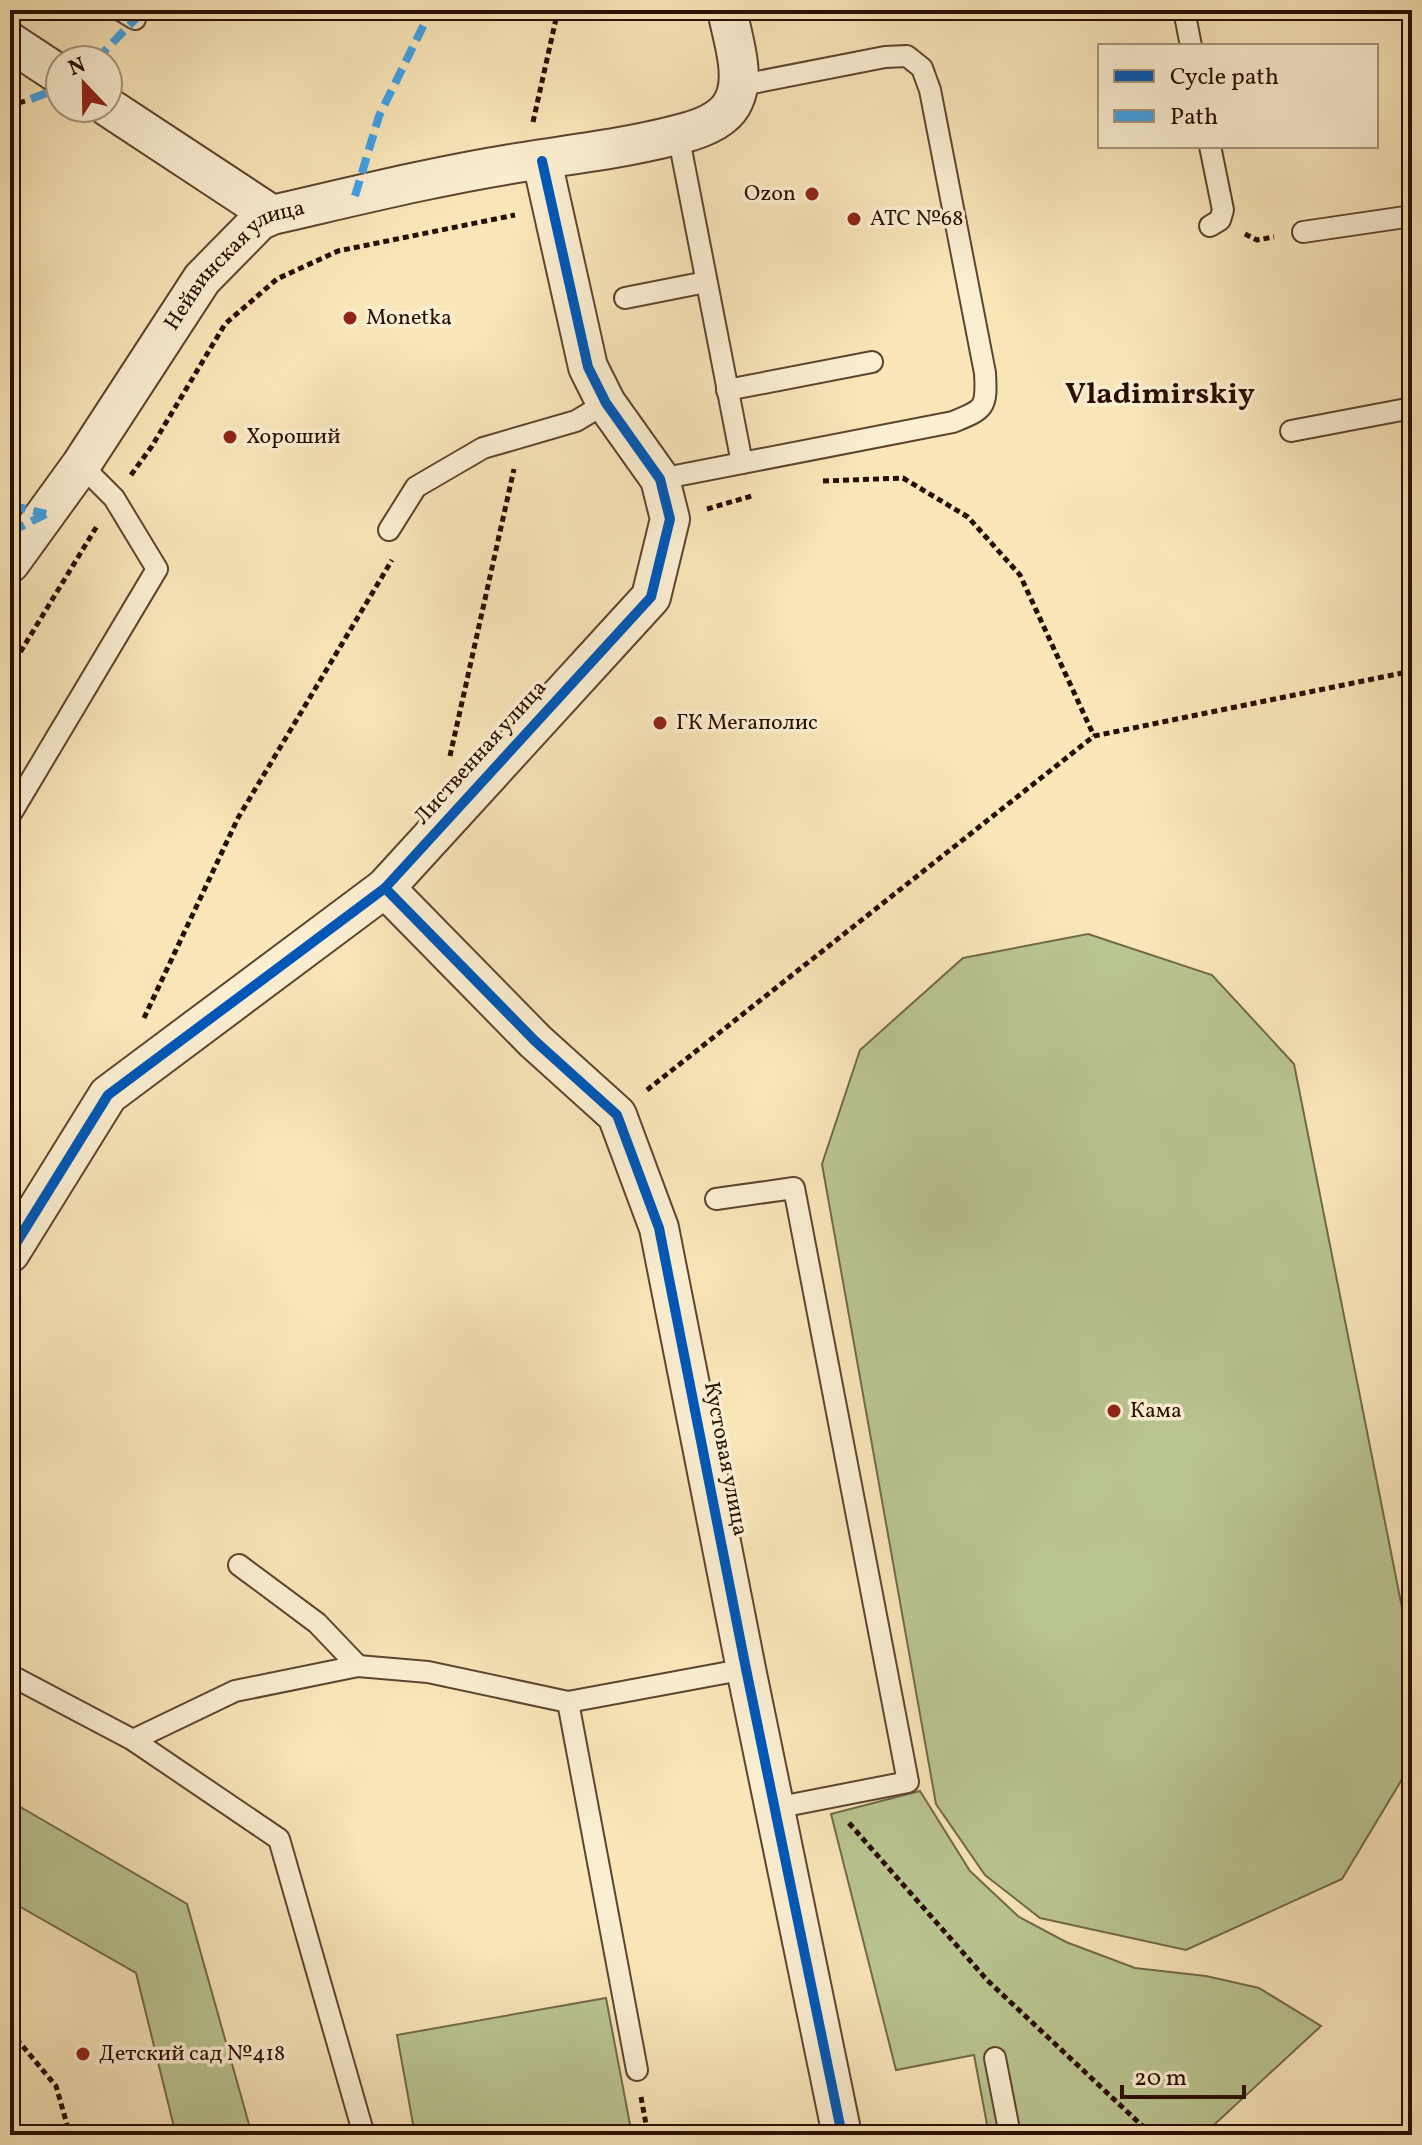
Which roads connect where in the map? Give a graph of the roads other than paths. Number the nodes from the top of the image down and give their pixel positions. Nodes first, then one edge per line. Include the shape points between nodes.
1 (727, 10) edge
2 (1184, 10) edge
3 (10, 42) edge
4 (1191, 44) edge
5 (44, 64) edge
6 (737, 86) junction
7 (124, 118) edge
8 (678, 134) junction
9 (1210, 148) edge
10 (542, 161) junction
11 (272, 215) junction
12 (1412, 216) edge
13 (1215, 223) road end
14 (1303, 232) road end
15 (706, 282) junction
16 (625, 298) dead end
17 (872, 362) dead end
18 (727, 390) junction
19 (606, 403) junction
20 (1412, 408) edge
21 (1291, 431) dead end
22 (742, 463) junction
23 (81, 465) junction
24 (660, 479) junction
25 (389, 530) road end
26 (10, 563) edge
27 (10, 812) edge
28 (385, 888) junction
29 (716, 1199) dead end
30 (10, 1253) edge
31 (239, 1565) dead end
32 (358, 1666) junction
33 (746, 1669) junction
34 (10, 1675) edge
35 (568, 1702) junction
36 (133, 1740) junction
37 (775, 1808) junction
38 (995, 2058) dead end
39 (637, 2070) dead end
40 (364, 2135) edge
41 (842, 2135) edge
42 (1010, 2135) edge

1 - 6 street
2 - 4 lane
3 - 5 street
6 - 8 street, Нейвинская улица via 734,101 717,121
6 - 22 lane via 885,57 907,56 922,68 987,397 979,411 953,422
7 - 11 street
8 - 10 street, Нейвинская улица
8 - 15 lane
9 - 13 lane via 1223,210
10 - 11 street, Нейвинская улица
10 - 19 street, Лиственная улица via 588,367
11 - 23 street, Нейвинская улица via 259,221 202,279
12 - 14 lane
15 - 16 lane
15 - 18 lane
17 - 18 lane
18 - 22 lane
19 - 24 street, Лиственная улица
19 - 25 lane via 576,421 483,448 416,487
20 - 21 lane
22 - 24 lane
23 - 26 street, Нейвинская улица
23 - 27 lane via 114,498 157,569
24 - 28 street, Лиственная улица via 670,519 651,597
28 - 30 street, Лиственная улица via 108,1095
28 - 33 street, Кустовая улица via 535,1041 617,1115 659,1228
29 - 37 lane via 794,1188 908,1782
31 - 32 lane via 317,1623
32 - 35 lane via 428,1672
32 - 36 lane via 235,1691
33 - 35 lane
33 - 37 street, Кустовая улица
34 - 36 lane
35 - 39 lane
36 - 40 lane via 279,1839
37 - 41 street, Кустовая улица
38 - 42 lane

